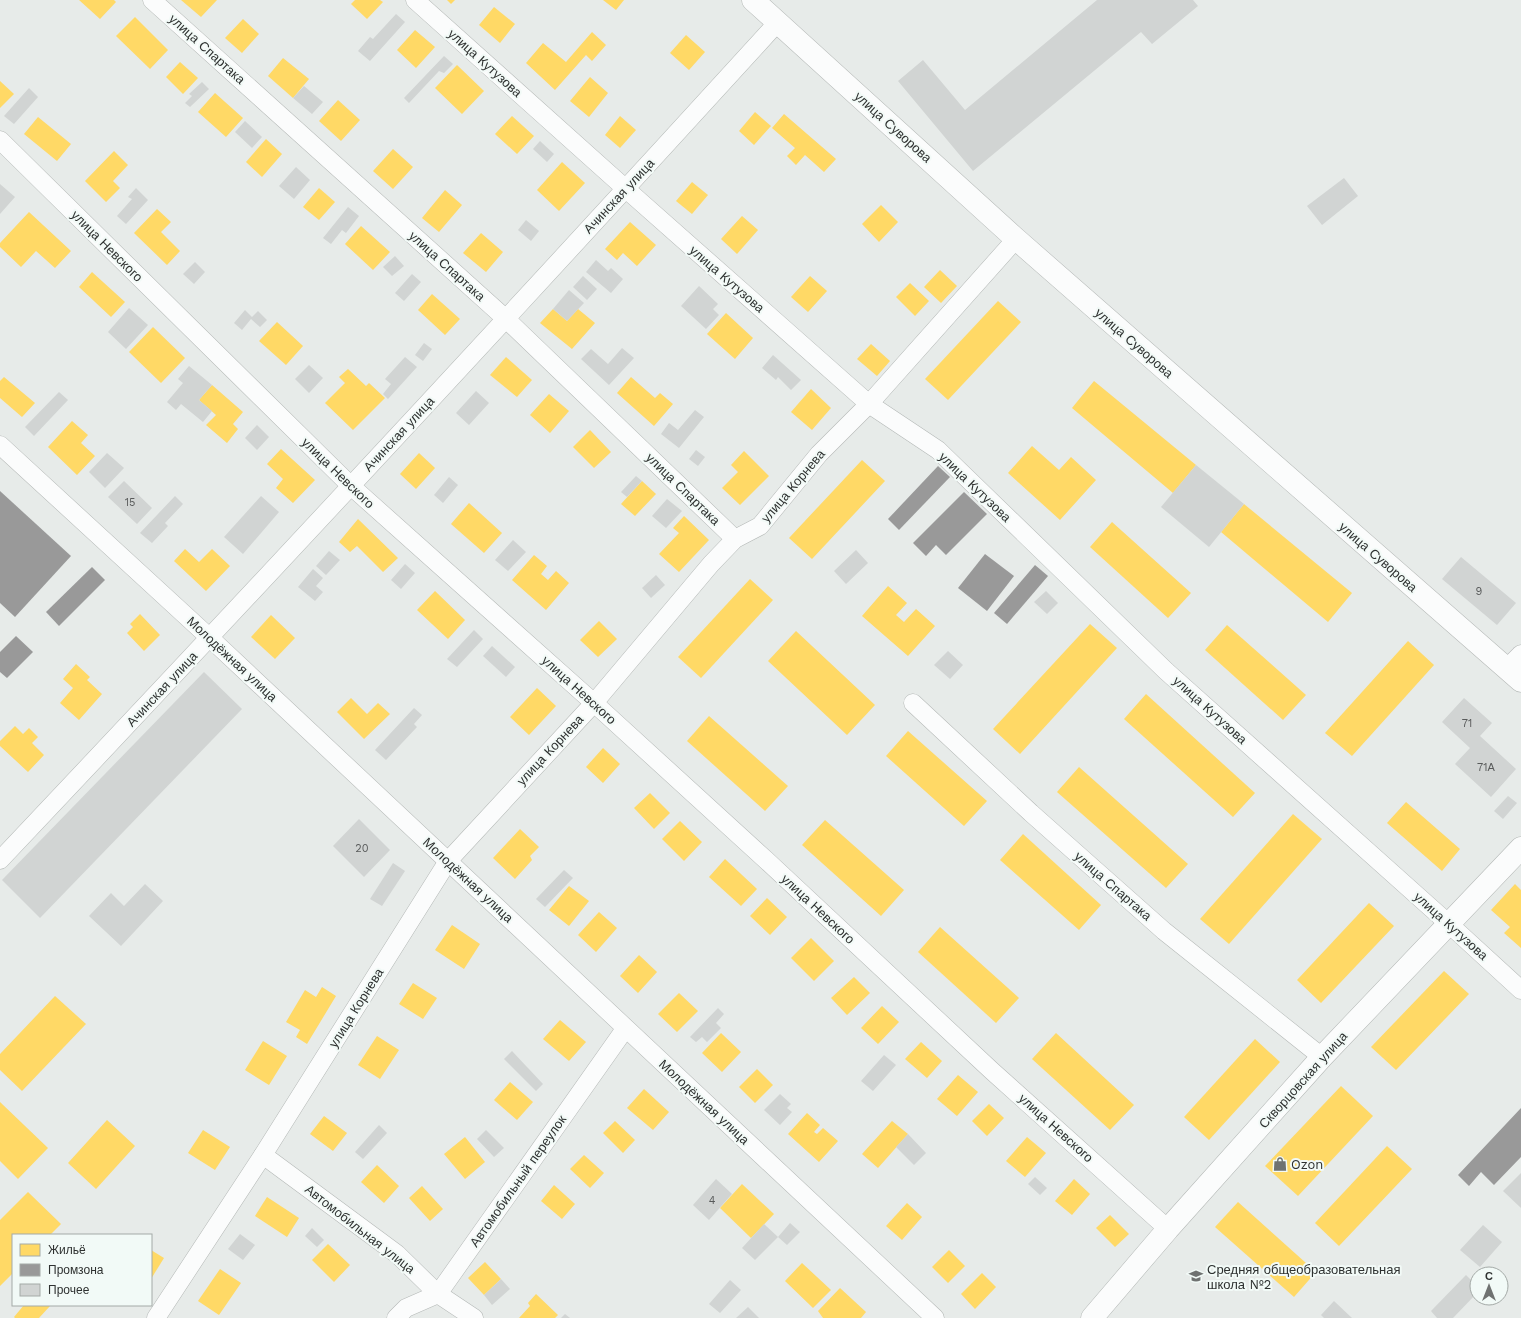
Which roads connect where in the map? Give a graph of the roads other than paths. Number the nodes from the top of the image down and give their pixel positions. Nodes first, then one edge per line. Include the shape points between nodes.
1 (152, 0) edge
2 (415, 0) edge
3 (753, 0) edge
4 (778, 22) junction
5 (0, 140) edge
6 (626, 189) junction
7 (1016, 239) junction
8 (505, 318) junction
9 (869, 404) junction
10 (0, 445) edge
11 (351, 486) junction
12 (735, 539) junction
13 (210, 638) junction
14 (1516, 668) edge
15 (594, 703) junction
16 (913, 703) dead end
17 (1521, 848) edge
18 (0, 860) edge
19 (448, 861) junction
20 (1449, 924) junction
21 (1521, 990) edge
22 (625, 1029) junction
23 (1322, 1057) junction
24 (263, 1155) junction
25 (1168, 1229) junction
26 (438, 1294) junction
27 (156, 1318) edge
28 (396, 1318) edge
29 (474, 1318) edge
30 (934, 1318) edge
31 (1092, 1318) edge

1 - 8 street, улица Спартака
2 - 6 street, улица Кутузова
3 - 4 street, улица Суворова
4 - 6 street, Ачинская улица
4 - 7 street, улица Суворова
5 - 11 street, улица Невского
6 - 8 street, Ачинская улица
6 - 9 street, улица Кутузова
7 - 9 street, улица Корнева
7 - 14 street, улица Суворова
8 - 11 street, Ачинская улица
8 - 12 street, улица Спартака
9 - 12 street, улица Корнева via 819,454 760,526
9 - 20 street, улица Кутузова via 938,450 1166,671
10 - 13 street, Молодёжная улица
11 - 13 street, Ачинская улица
11 - 15 street, улица Невского
12 - 15 street, улица Корнева
13 - 18 street, Ачинская улица
13 - 19 street, Молодёжная улица
15 - 19 street, улица Корнева
15 - 25 street, улица Невского via 992,1071
16 - 23 street, улица Спартака via 1030,813 1164,931
17 - 20 street, Скворцовская улица
19 - 22 street, Молодёжная улица
19 - 24 street, улица Корнева
20 - 21 street, улица Кутузова
20 - 23 street, Скворцовская улица
22 - 26 street, Автомобильный переулок
22 - 30 street, Молодёжная улица
23 - 25 street, Скворцовская улица
24 - 26 street, Автомобильная улица via 397,1254
24 - 27 street, улица Корнева
25 - 31 street, Скворцовская улица
26 - 28 street via 406,1308
26 - 29 street, Автомобильная улица

